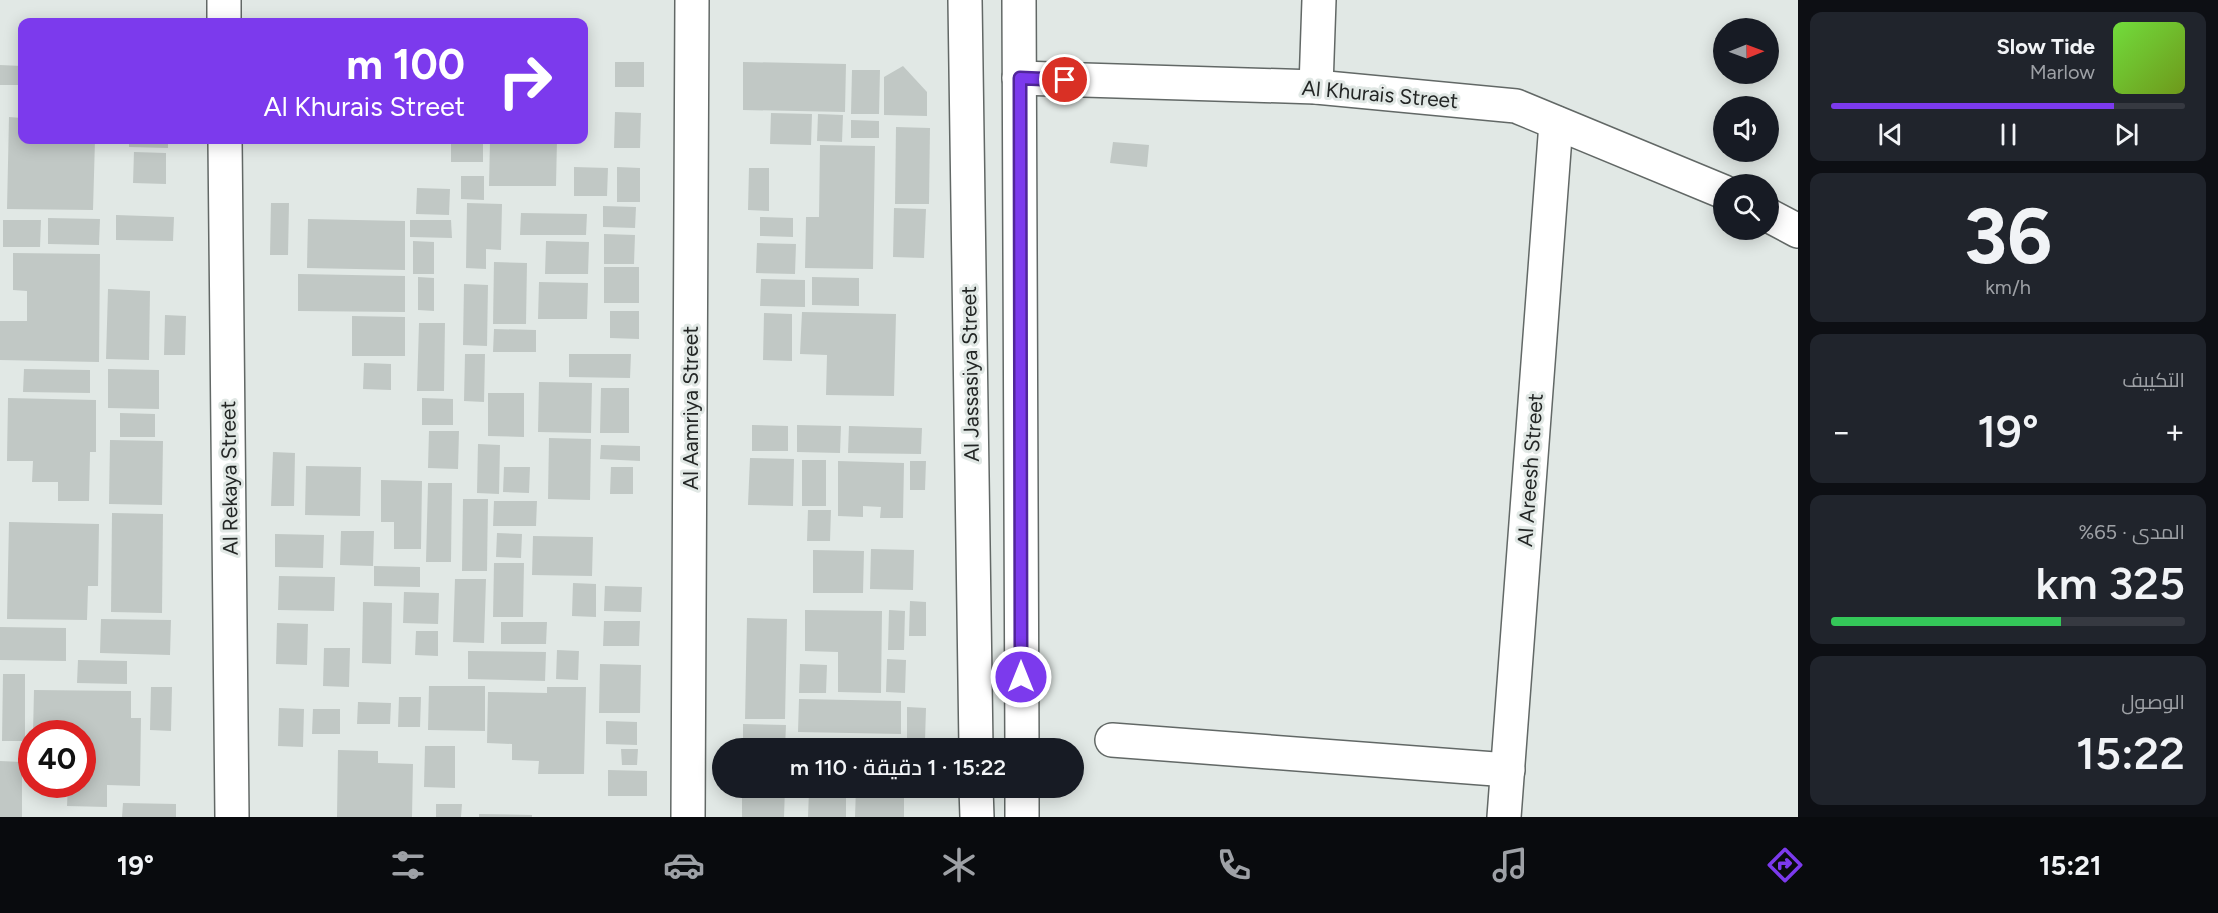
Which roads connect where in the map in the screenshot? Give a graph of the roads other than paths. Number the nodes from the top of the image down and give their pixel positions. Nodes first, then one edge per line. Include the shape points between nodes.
1 (224, 0) edge
2 (692, 0) edge
3 (965, 0) edge
4 (1019, 0) edge
5 (1319, 0) edge
6 (224, 18) edge
7 (1020, 78) junction
8 (1316, 87) junction
9 (1556, 123) junction
10 (225, 144) edge
11 (1713, 187) edge
12 (1779, 220) edge
13 (1798, 231) edge
14 (976, 738) edge
15 (1022, 738) edge
16 (1112, 740) dead end
17 (1508, 770) junction
18 (976, 798) edge
19 (1022, 798) edge
20 (232, 817) edge
21 (688, 817) edge
22 (976, 817) edge
23 (1022, 817) edge
24 (1504, 817) edge

1 - 6 street
2 - 21 street, Al Aamriya Street
3 - 14 street, Al Jassasiya Street
4 - 7 street
5 - 8 street
7 - 8 street, Al Khurais Street
7 - 15 street
8 - 9 street, Al Khurais Street via 1516,106
9 - 11 street, Al Khurais Street
9 - 17 street, Al Areesh Street
10 - 20 street, Al Rekaya Street
12 - 13 street
16 - 17 street
17 - 24 street, Al Areesh Street
18 - 22 street
19 - 23 street

